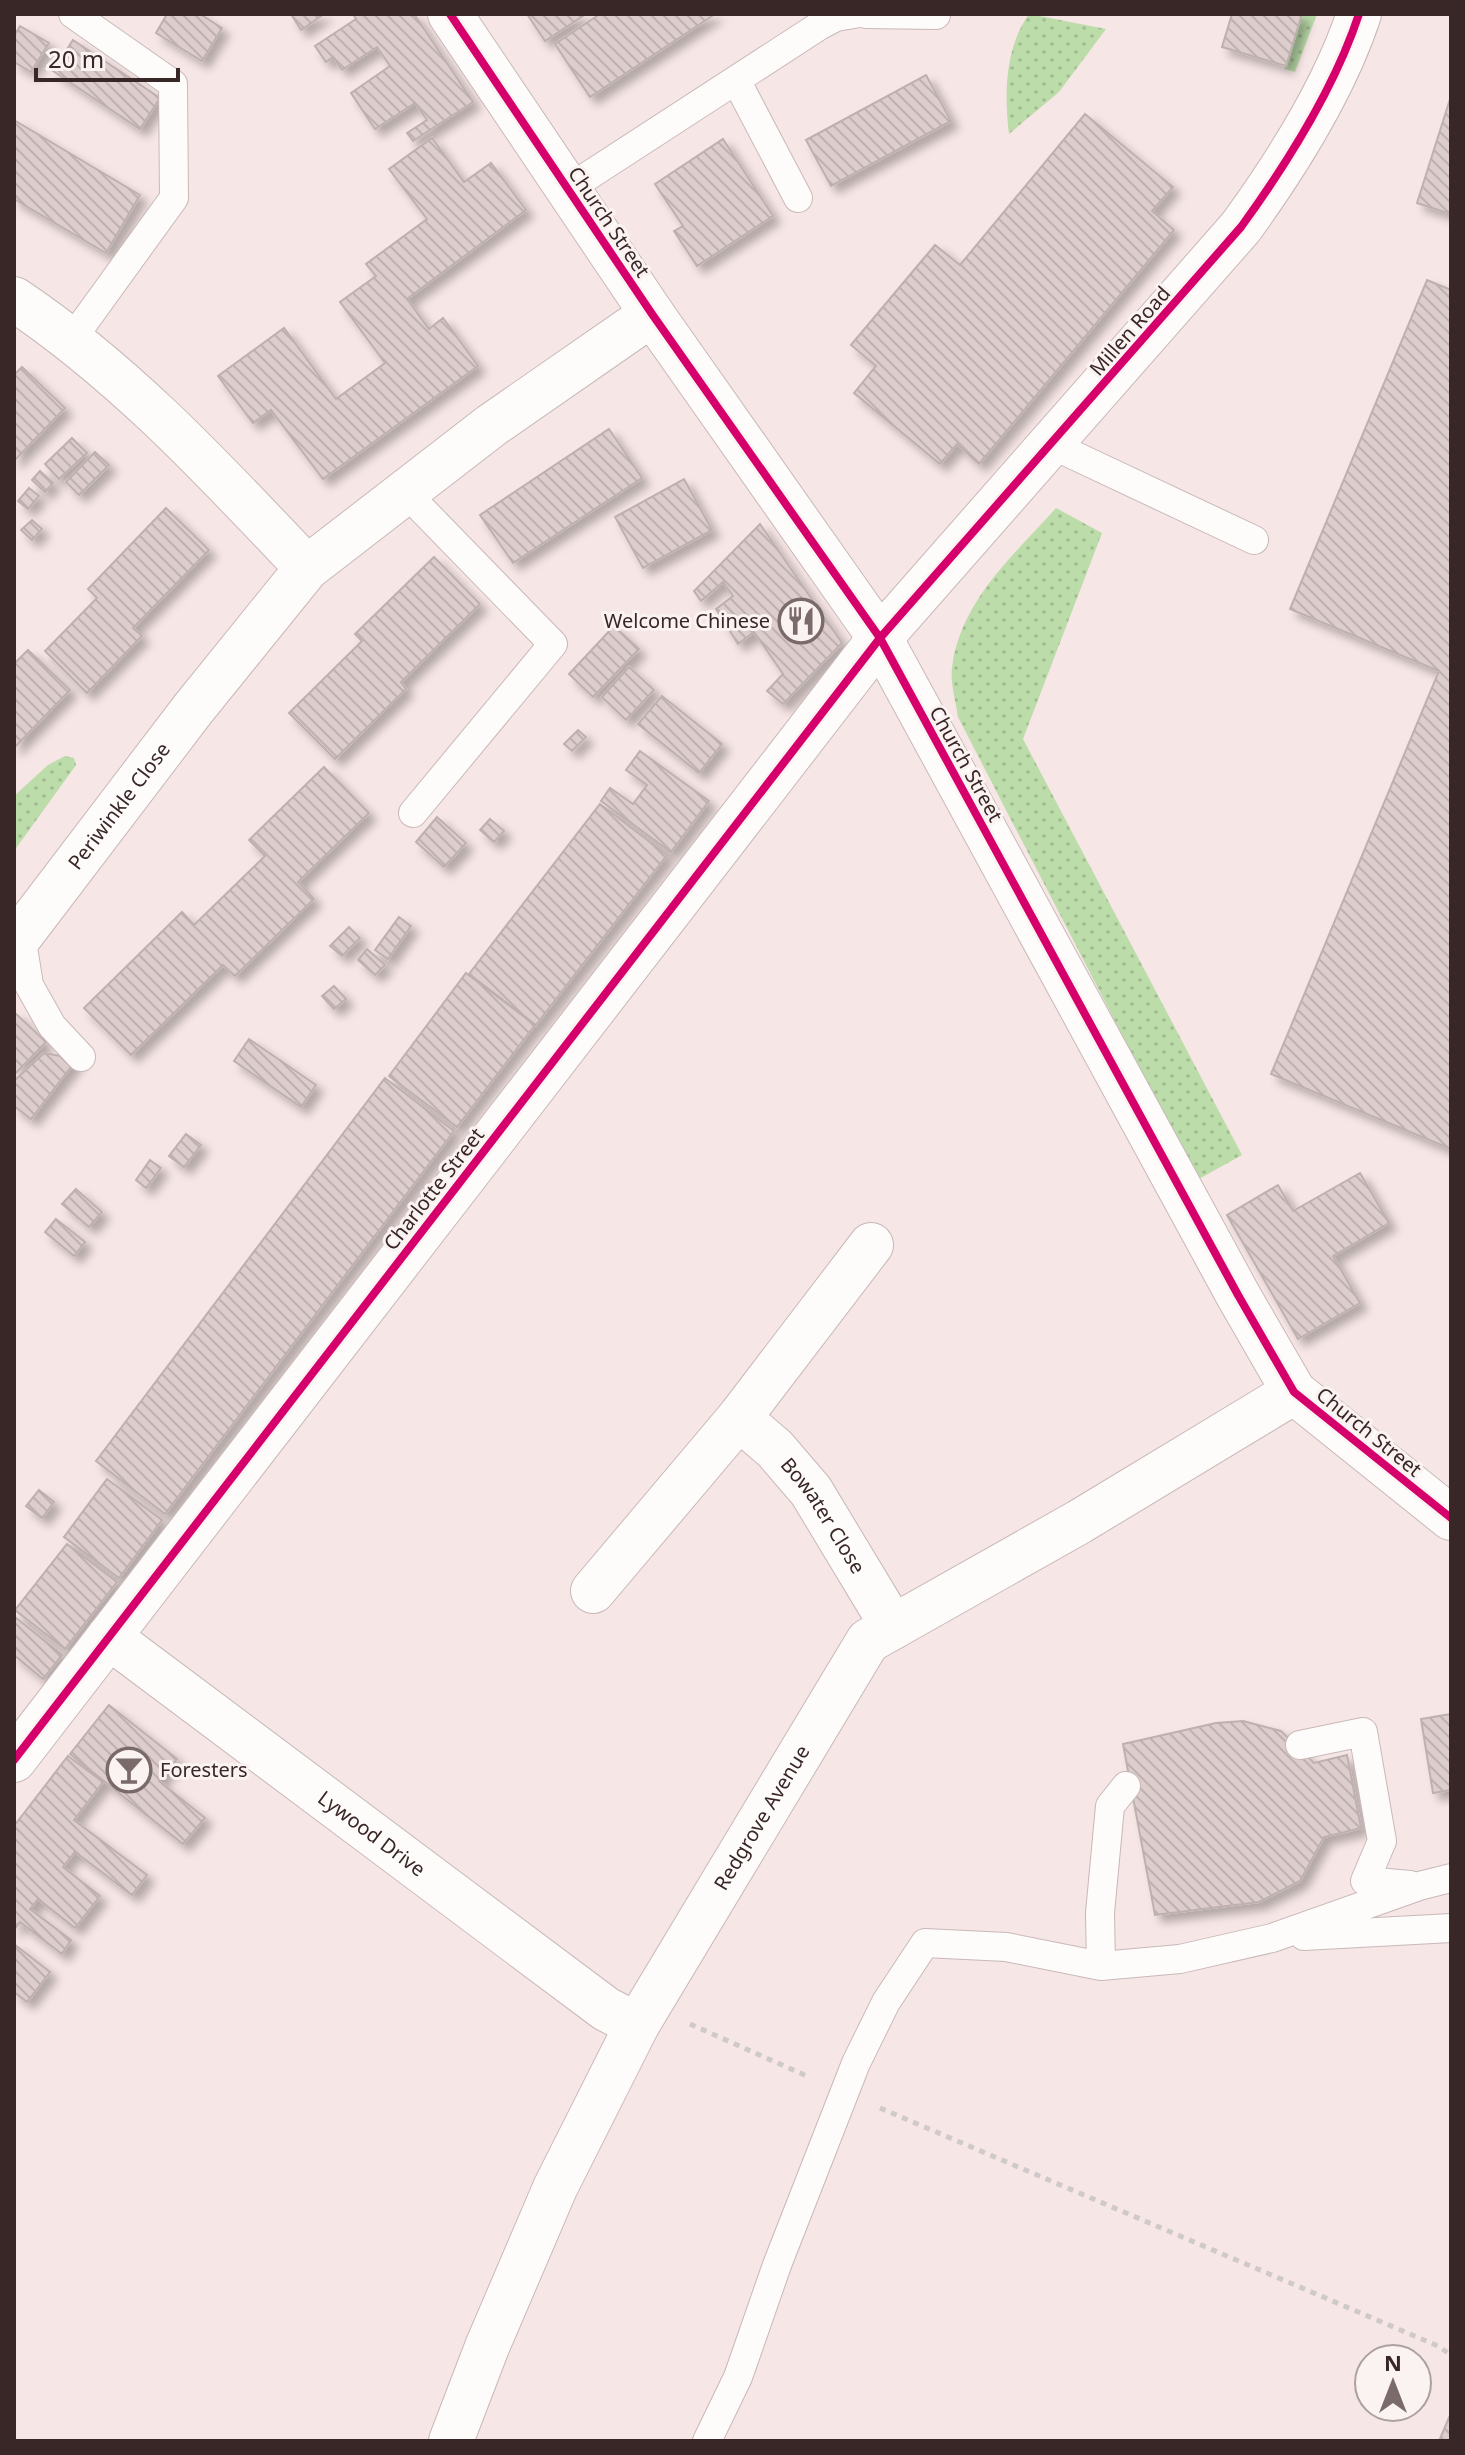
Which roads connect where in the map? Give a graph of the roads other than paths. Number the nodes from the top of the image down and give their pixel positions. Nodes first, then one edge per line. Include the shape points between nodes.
1 (73, 14) edge
2 (450, 14) edge
3 (854, 14) edge
4 (866, 14) edge
5 (1359, 14) edge
6 (936, 15) edge
7 (736, 80) junction
8 (568, 189) junction
9 (798, 198) dead end
10 (14, 299) edge
11 (652, 314) junction
12 (72, 339) junction
13 (1050, 444) junction
14 (406, 493) junction
15 (1254, 540) dead end
16 (307, 568) junction
17 (880, 638) junction
18 (413, 813) dead end
19 (21, 935) joint
20 (81, 1057) dead end
21 (871, 1245) dead end
22 (1294, 1392) junction
23 (739, 1418) junction
24 (1451, 1518) edge
25 (593, 1591) dead end
26 (893, 1627) junction
27 (109, 1637) junction
28 (1300, 1745) dead end
29 (14, 1760) edge
30 (1126, 1786) dead end
31 (1451, 1878) edge
32 (1419, 1886) junction
33 (1451, 1928) edge
34 (1272, 1938) junction
35 (1101, 1966) junction
36 (643, 2015) junction
37 (451, 2441) edge
38 (707, 2441) edge

1 - 12 lane via 173,84 174,198
2 - 8 street, Church Street
3 - 7 lane via 819,26
4 - 6 lane
5 - 13 street, Millen Road via 1283,169 1241,227
7 - 8 lane
7 - 9 lane
8 - 11 street, Church Street
10 - 12 street
11 - 14 street, Periwinkle Close via 492,425
11 - 17 street, Church Street
12 - 16 street via 202,456
13 - 15 lane
13 - 17 street, Millen Road
14 - 16 street, Periwinkle Close
14 - 18 lane via 553,644
16 - 19 street, Periwinkle Close
17 - 22 street, Church Street
17 - 27 street, Charlotte Street
19 - 20 lane, Periwinkle Close via 29,985 52,1026
21 - 23 street
22 - 24 street, Church Street
22 - 26 street, Redgrove Avenue
23 - 25 street
23 - 26 street, Bowater Close via 811,1491
26 - 36 street, Redgrove Avenue via 868,1641
27 - 29 street, Charlotte Street
27 - 36 street, Lywood Drive via 606,2009
28 - 32 lane via 1363,1732 1382,1841 1365,1881
30 - 35 lane via 1110,1806
31 - 32 lane
32 - 34 lane
33 - 34 lane
34 - 35 lane via 1180,1959
35 - 38 lane via 1006,1947 925,1943 886,2002 856,2063 738,2377
36 - 37 street, Redgrove Avenue via 555,2188

